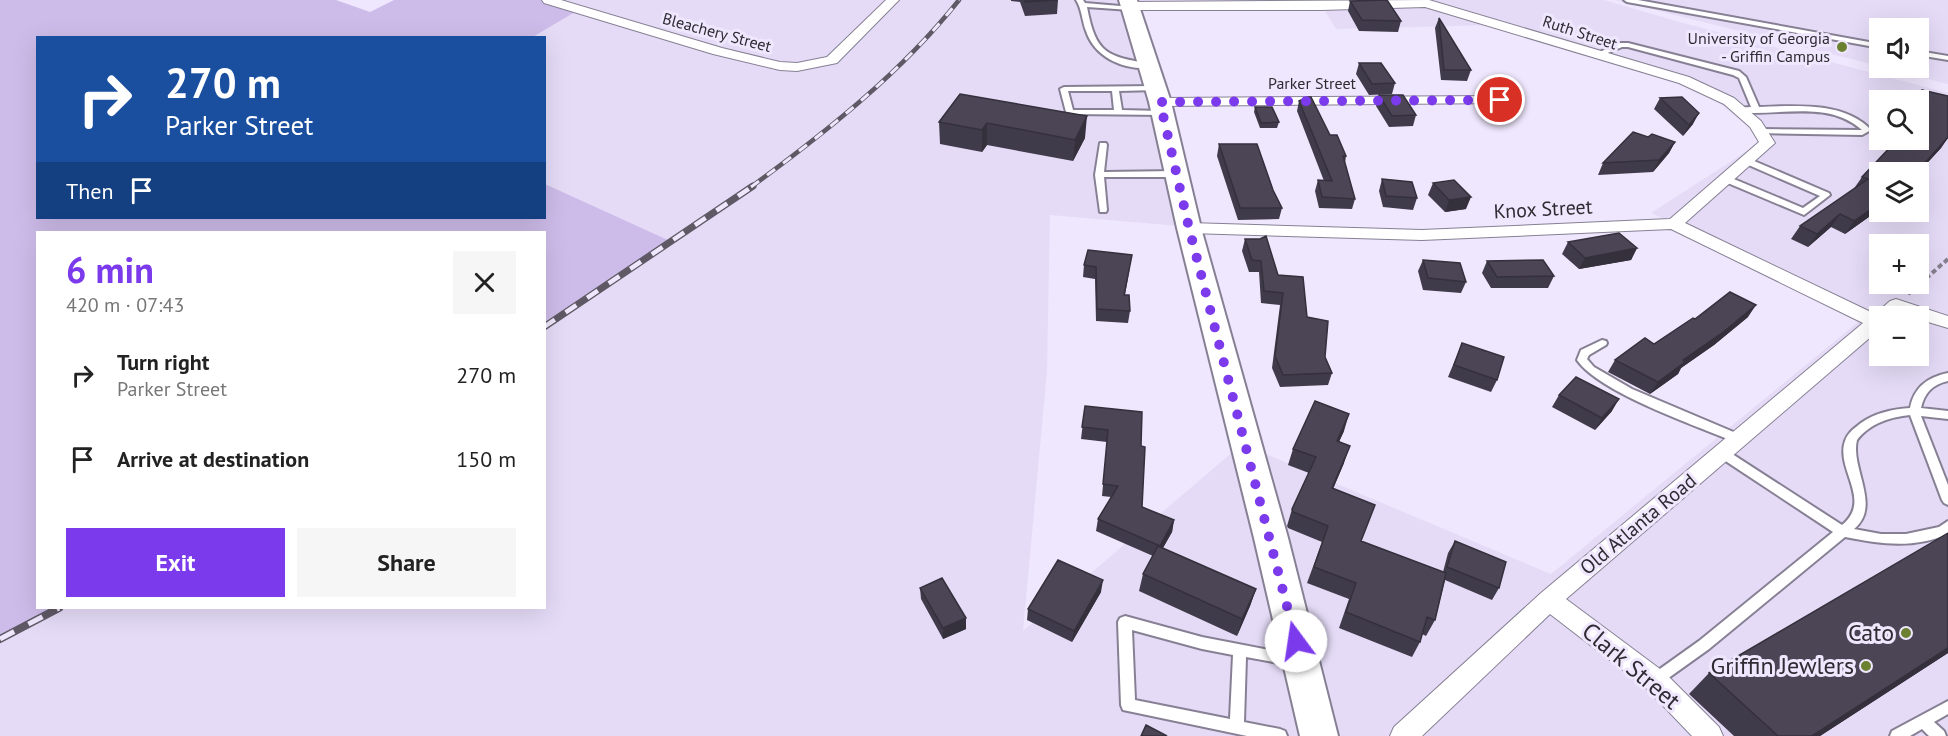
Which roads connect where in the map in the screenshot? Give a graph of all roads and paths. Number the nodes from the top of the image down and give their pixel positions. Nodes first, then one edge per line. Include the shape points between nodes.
1 (548, 0) edge
2 (893, 0) edge
3 (1627, 0) edge
4 (1390, 2) edge
5 (1081, 3) edge
6 (1230, 3) edge
7 (1319, 3) edge
8 (1129, 5) edge
9 (1869, 44) edge
10 (1598, 55) junction
11 (1929, 55) edge
12 (1948, 58) edge
13 (1115, 88) junction
14 (1156, 92) junction
15 (1500, 100) dead end
16 (1739, 110) junction
17 (1756, 110) junction
18 (1118, 112) junction
19 (1760, 131) junction
20 (1103, 145) dead end
21 (1747, 161) junction
22 (1176, 174) junction
23 (1099, 175) junction
24 (1726, 179) junction
25 (1104, 210) dead end
26 (1674, 224) junction
27 (1189, 228) junction
28 (1948, 259) edge
29 (1895, 306) edge
30 (1869, 309) edge
31 (1929, 320) edge
32 (1948, 321) edge
33 (1869, 329) edge
34 (1602, 343) dead end
35 (1948, 377) edge
36 (1915, 412) junction
37 (1948, 415) edge
38 (1739, 439) junction
39 (1722, 453) junction
40 (1948, 500) edge
41 (1948, 525) edge
42 (1841, 531) junction
43 (1549, 600) junction
44 (1240, 650) junction
45 (1302, 661) junction
46 (1655, 680) junction
47 (1948, 707) edge
48 (1923, 721) junction
49 (1237, 728) junction
50 (1280, 736) edge
51 (1319, 736) edge
52 (1403, 736) edge
53 (1710, 736) edge
54 (1897, 736) edge
55 (1940, 736) edge

1 - 2 street, Bleachery Street via 780,66 832,60
3 - 9 lane
4 - 7 street, Ruth Street
4 - 10 street, Ruth Street via 1426,3
5 - 8 lane
5 - 14 lane via 1092,42
6 - 7 street, Ruth Street
6 - 8 street, Ruth Street
8 - 14 main road
10 - 16 street, Ruth Street via 1684,80 1729,101
10 - 17 lane via 1628,45 1736,73 1742,77
11 - 12 lane
13 - 14 lane
13 - 18 lane
13 - 18 lane via 1096,101
14 - 15 street, Parker Street
14 - 18 lane
14 - 22 main road
16 - 17 lane
16 - 19 street, Ruth Street
17 - 19 lane via 1834,112 1850,116 1868,130
19 - 21 street via 1767,143
20 - 23 lane
21 - 24 street
21 - 24 lane via 1826,195 1804,212
22 - 23 lane
22 - 27 main road
23 - 25 lane
24 - 26 street
26 - 27 street, Knox Street via 1422,235
26 - 30 street, Knox Street
27 - 45 main road
28 - 29 path
31 - 32 street, Knox Street
33 - 38 street, Old Atlanta Road
34 - 38 lane via 1585,353 1582,360 1588,370
35 - 36 lane via 1923,389
36 - 37 lane
36 - 40 lane
36 - 42 lane via 1888,412 1868,422 1853,436 1850,446 1861,510 1854,522
38 - 39 street, Old Atlanta Road
39 - 42 lane
39 - 43 street, Old Atlanta Road
41 - 42 lane via 1943,531 1906,539 1881,539
42 - 46 lane via 1704,645
43 - 46 street, Clark Street
43 - 52 street, Old Atlanta Road
44 - 45 lane
44 - 49 lane
44 - 49 lane via 1125,622 1128,705
45 - 51 main road
46 - 53 street, Clark Street
47 - 48 lane
48 - 54 lane
48 - 55 lane
49 - 50 lane

